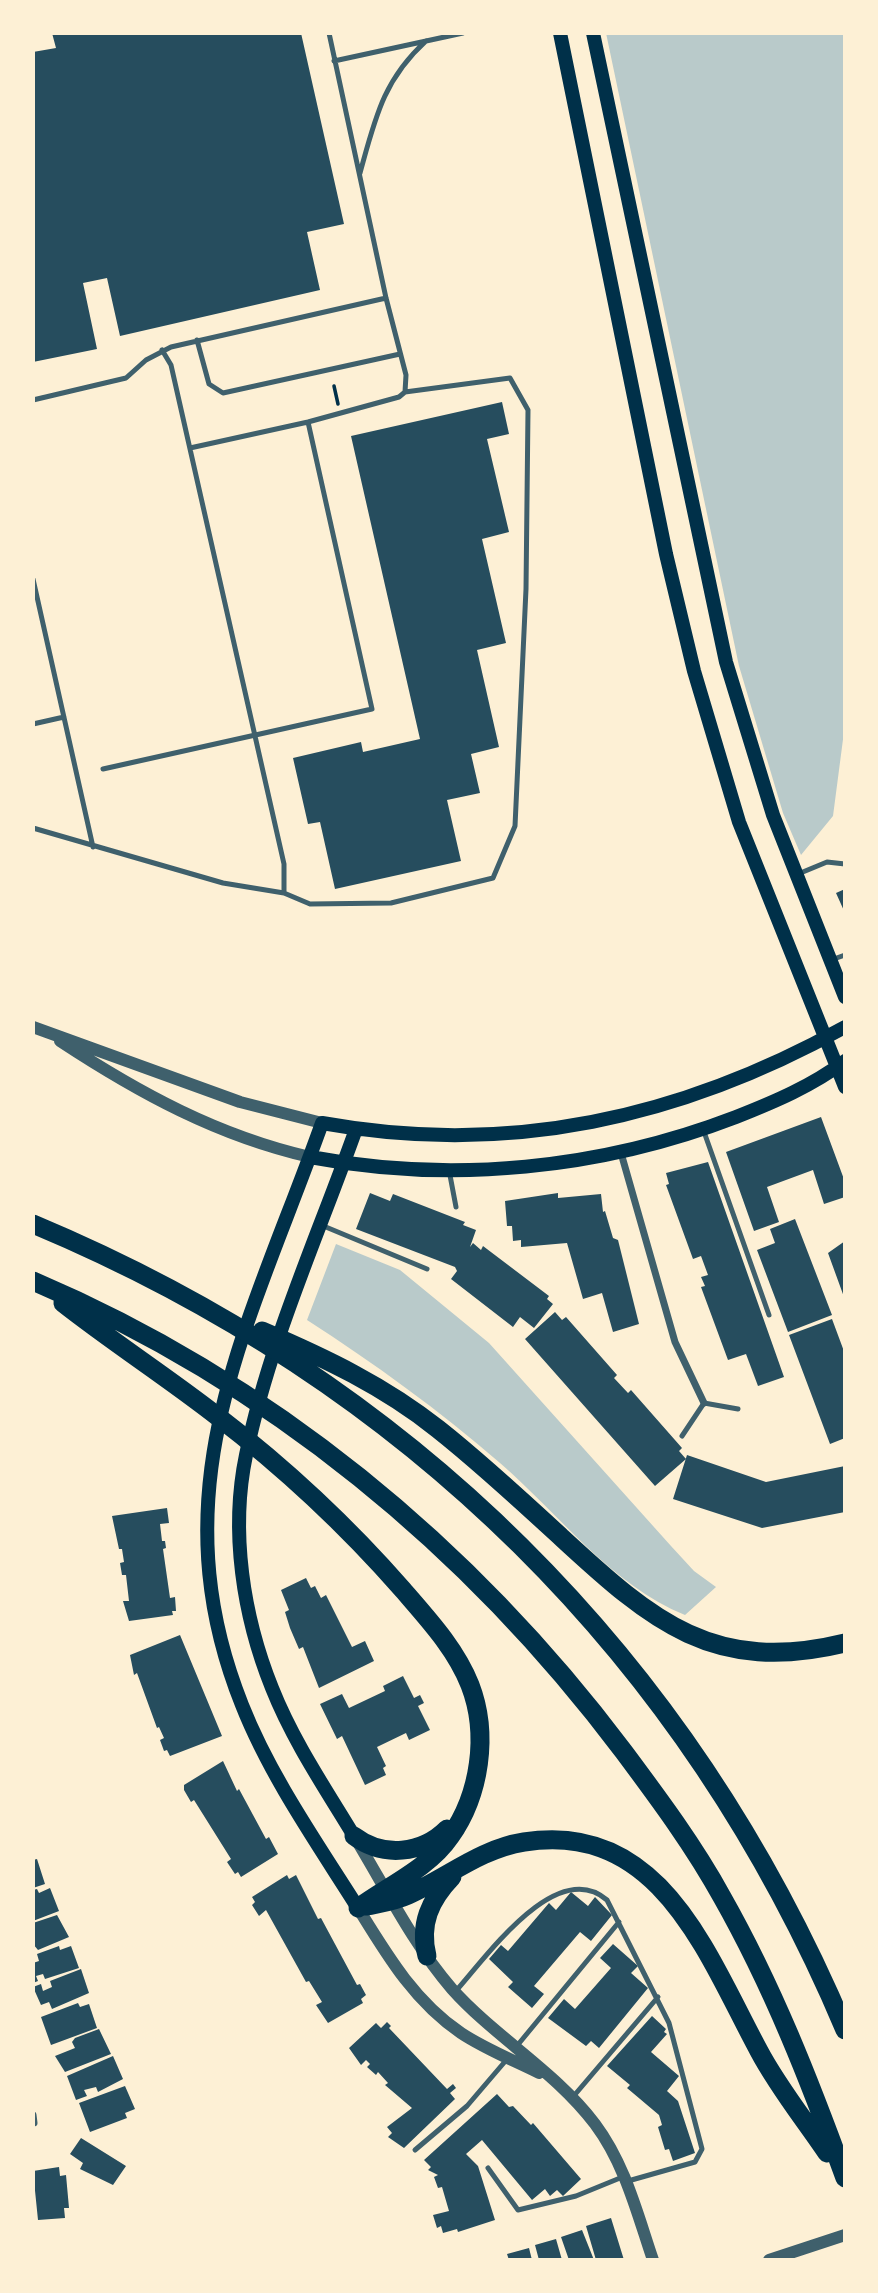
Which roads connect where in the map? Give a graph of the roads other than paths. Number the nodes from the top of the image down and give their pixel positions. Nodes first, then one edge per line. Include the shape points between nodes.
1 (329, 33) edge
2 (463, 33) edge
3 (560, 33) edge
4 (593, 33) edge
5 (426, 41) junction
6 (334, 61) junction
7 (359, 177) junction
8 (386, 298) junction
9 (197, 340) junction
10 (162, 350) junction
11 (400, 354) junction
12 (405, 393) junction
13 (33, 400) edge
14 (308, 422) junction
15 (190, 448) junction
16 (33, 579) edge
17 (64, 717) junction
18 (33, 724) edge
19 (254, 735) junction
20 (103, 769) dead end
21 (33, 828) edge
22 (93, 847) junction
23 (845, 864) edge
24 (795, 875) junction
25 (284, 893) junction
26 (845, 955) edge
27 (830, 960) junction
28 (845, 997) edge
29 (845, 1027) edge
30 (39, 1029) edge
31 (825, 1038) junction
32 (841, 1064) edge
33 (845, 1087) edge
34 (323, 1123) junction
35 (356, 1129) junction
36 (703, 1129) junction
37 (621, 1153) junction
38 (310, 1157) junction
39 (344, 1163) junction
40 (449, 1170) junction
41 (456, 1207) dead end
42 (33, 1224) edge
43 (321, 1225) junction
44 (427, 1269) dead end
45 (36, 1282) edge
46 (191, 1300) junction
47 (769, 1315) dead end
48 (705, 1403) junction
49 (738, 1409) dead end
50 (681, 1436) dead end
51 (845, 1643) edge
52 (471, 1793) junction
53 (354, 1836) junction
54 (494, 1850) junction
55 (389, 1894) junction
56 (358, 1908) junction
57 (619, 1922) junction
58 (427, 1956) junction
59 (455, 1992) junction
60 (658, 1997) junction
61 (845, 2030) edge
62 (512, 2053) junction
63 (572, 2098) junction
64 (33, 2115) edge
65 (34, 2123) edge
66 (415, 2150) dead end
67 (488, 2168) dead end
68 (844, 2177) edge
69 (626, 2179) junction
70 (845, 2235) edge
71 (653, 2260) edge
72 (769, 2260) edge

1 - 6 lane
2 - 5 lane
3 - 31 main road via 694,671 739,822
4 - 24 main road via 716,623 752,754
5 - 6 lane
5 - 7 lane via 391,80
6 - 7 lane
7 - 8 lane
8 - 9 lane
8 - 11 lane
9 - 10 lane
9 - 11 lane via 209,384 223,393
10 - 13 lane via 126,377
10 - 15 lane via 171,365
11 - 12 lane
12 - 14 lane
12 - 25 lane via 510,378 528,410 526,589 515,826 493,878 391,903 310,904
14 - 15 lane
14 - 19 lane via 372,709
15 - 19 lane
16 - 17 lane
17 - 18 lane
17 - 22 lane
19 - 20 lane
19 - 25 lane via 284,864
21 - 22 lane
22 - 25 lane via 223,883
23 - 24 lane via 827,862
24 - 27 main road
26 - 27 lane
27 - 28 main road
29 - 31 main road
30 - 34 street via 240,1102
30 - 38 street via 157,1101 232,1133
31 - 32 main road
31 - 35 main road via 714,1090 594,1123 471,1136
32 - 33 main road
32 - 36 main road via 783,1098
34 - 35 main road
34 - 38 main road
35 - 39 main road
36 - 37 main road
36 - 47 lane
37 - 40 main road via 530,1167
37 - 48 street via 675,1342
38 - 39 main road
38 - 56 main road via 222,1399 208,1485 207,1555 219,1634 249,1723
39 - 40 main road
39 - 43 main road
40 - 41 lane
42 - 46 highway
43 - 44 lane
43 - 53 main road via 270,1368 246,1455 241,1555 254,1633 272,1689
45 - 52 highway via 226,1423 300,1486 392,1577 438,1632 472,1690 480,1732
45 - 68 highway via 173,1350 317,1444 417,1525 484,1588 570,1683 701,1861 757,1963
46 - 51 highway via 348,1369 399,1400 660,1621 694,1637 749,1651 789,1652
46 - 61 highway via 275,1350 434,1465 550,1573 629,1663 741,1825 798,1928
48 - 49 lane
48 - 50 lane
52 - 53 highway via 449,1826 425,1845 390,1851
52 - 55 highway via 461,1820 440,1849
53 - 55 street
54 - 55 highway via 418,1891
54 - 58 highway via 460,1871 434,1899 424,1926
54 - 68 highway via 530,1841 587,1845 632,1864 659,1885 695,1933 766,2063
55 - 56 highway
55 - 58 street
56 - 62 street via 392,1964 420,1998 460,2032
57 - 59 lane via 607,1900 594,1892 580,1889 555,1894 537,1903
57 - 60 lane
57 - 62 lane
58 - 59 street
59 - 62 street
60 - 63 lane
60 - 69 lane via 669,2023 702,2155 695,2162
62 - 63 street
62 - 66 lane via 467,2106
63 - 69 street via 601,2132
64 - 65 street
67 - 69 lane via 518,2210
69 - 71 street
70 - 72 street

